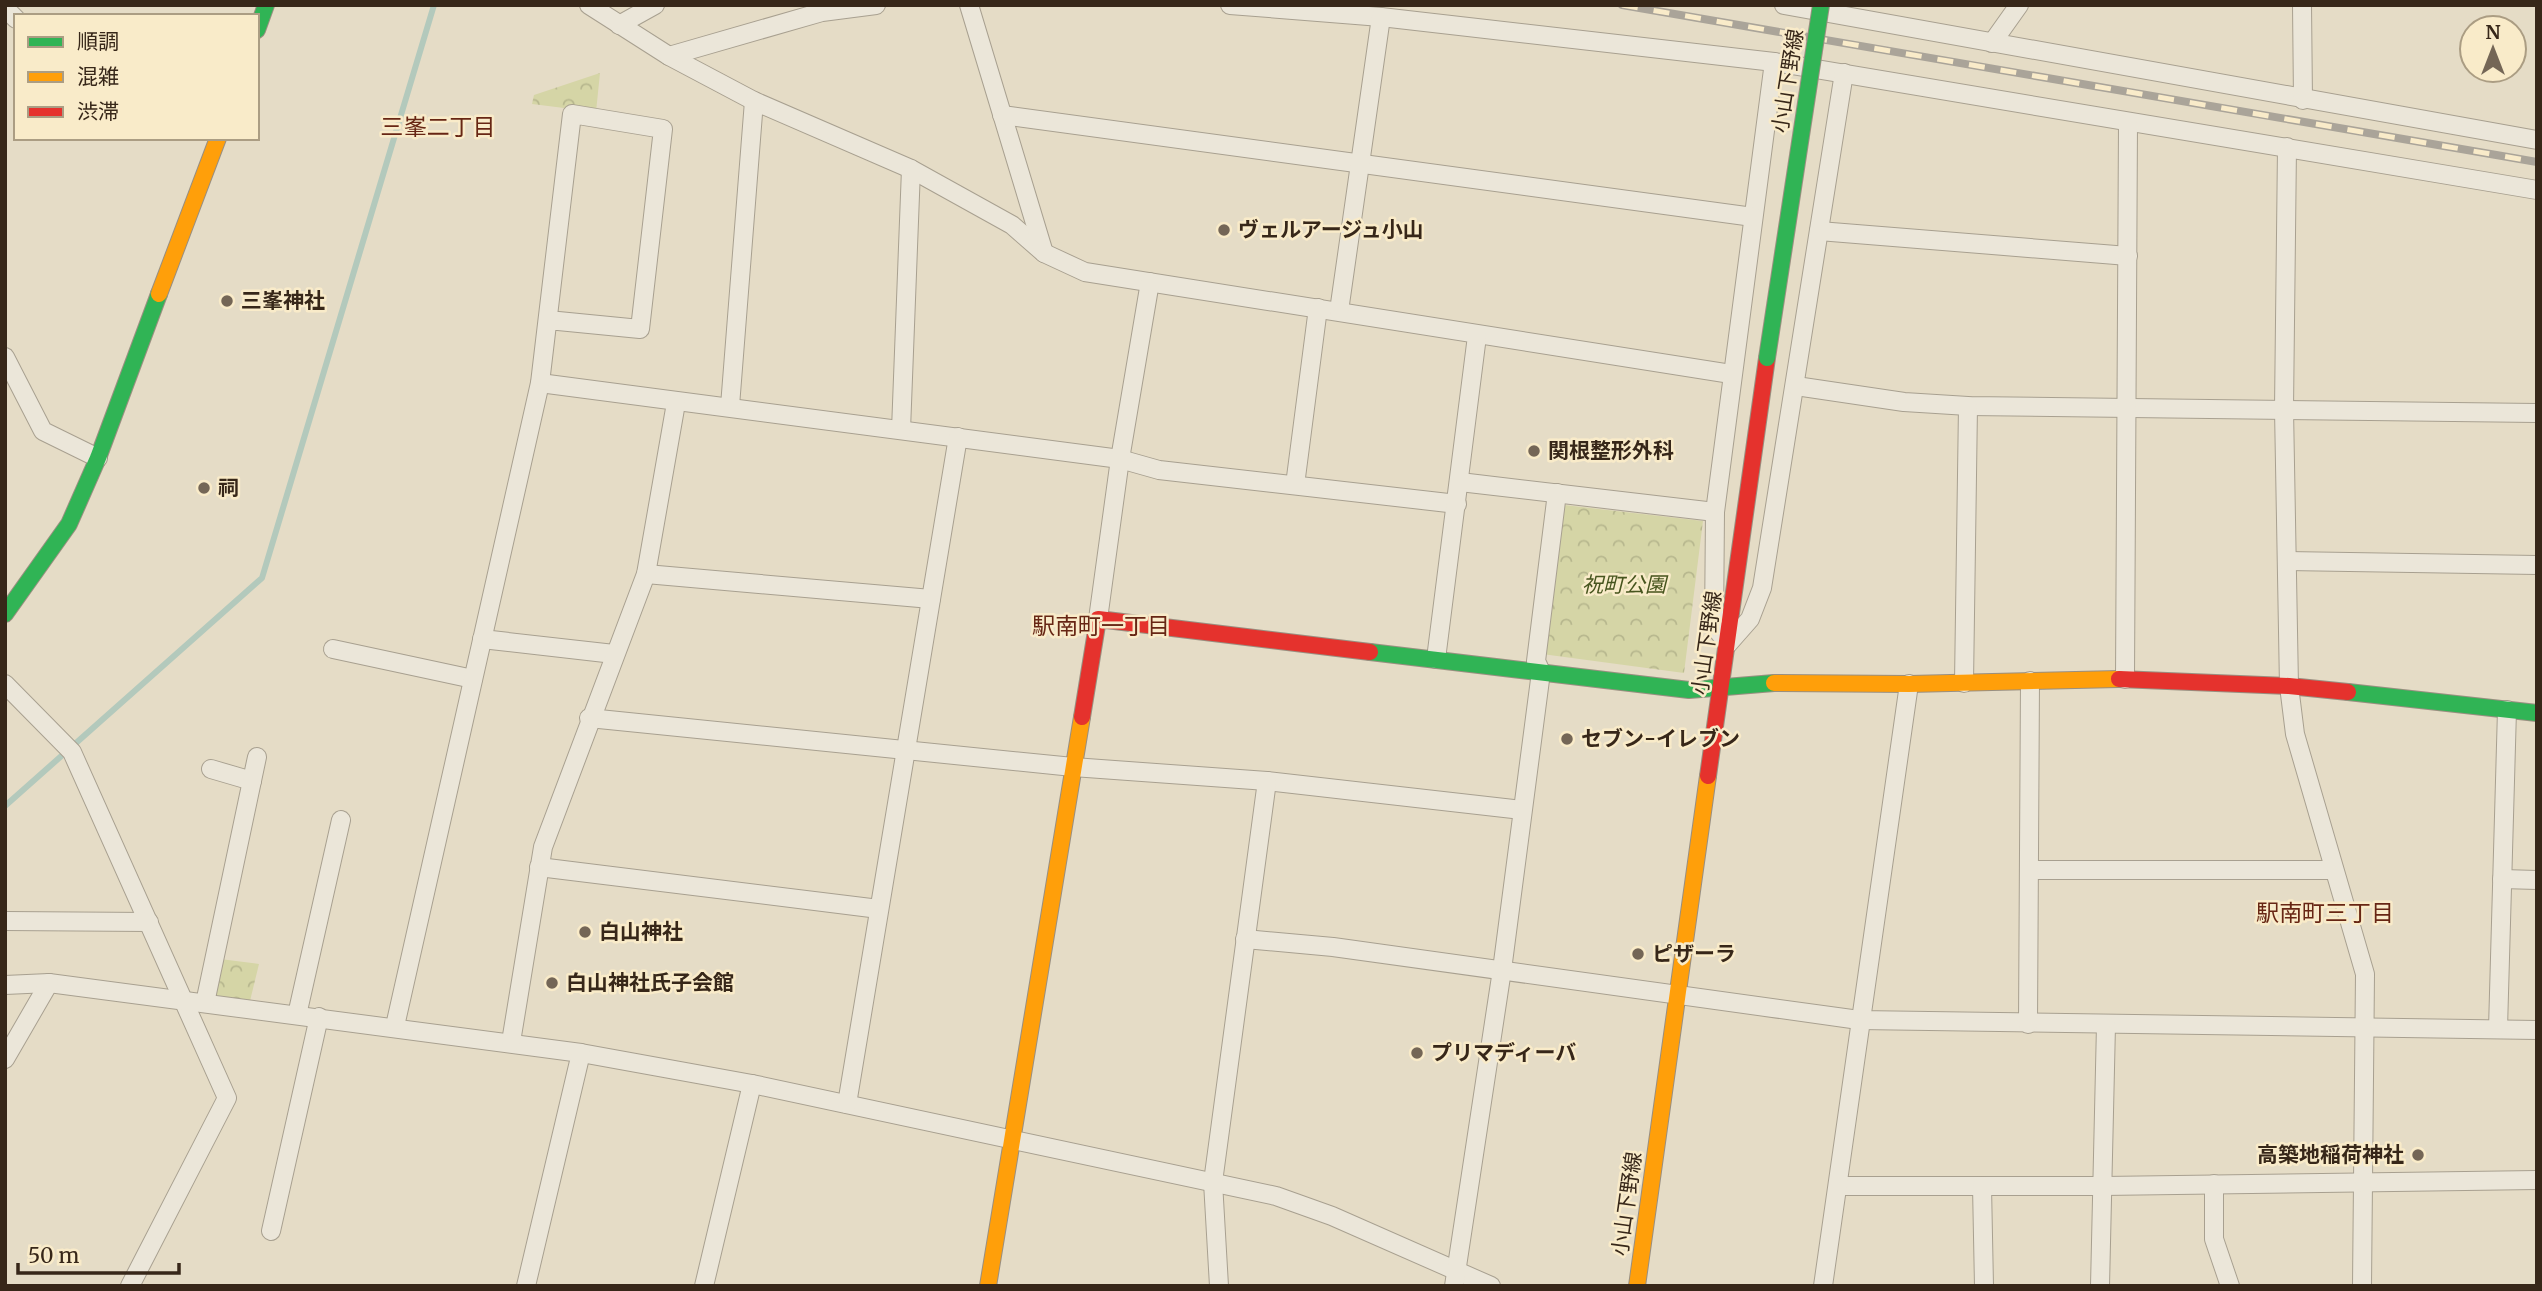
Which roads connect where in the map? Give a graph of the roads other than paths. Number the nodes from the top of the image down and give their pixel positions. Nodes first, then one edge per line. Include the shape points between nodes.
1 (266, 5) edge
2 (589, 5) edge
3 (655, 5) edge
4 (876, 5) edge
5 (968, 5) edge
6 (1230, 5) edge
7 (1784, 5) edge
8 (1821, 5) edge
9 (2019, 5) edge
10 (2302, 5) edge
11 (1861, 11) edge
12 (1381, 17) junction
13 (259, 24) edge
14 (619, 24) junction
15 (1992, 43) junction
16 (669, 56) junction
17 (1774, 62) junction
18 (1844, 73) junction
19 (2303, 100) junction
20 (754, 101) junction
21 (1002, 115) junction
22 (2128, 122) junction
23 (2536, 137) edge
24 (217, 142) edge
25 (2287, 147) junction
26 (1362, 164) junction
27 (911, 169) junction
28 (2537, 190) edge
29 (1753, 216) junction
30 (1819, 231) junction
31 (1044, 253) junction
32 (2127, 256) junction
33 (1150, 282) junction
34 (1318, 308) junction
35 (1339, 311) junction
36 (548, 320) junction
37 (1477, 336) junction
38 (5, 356) edge
39 (1731, 374) junction
40 (540, 383) junction
41 (1796, 386) junction
42 (677, 403) junction
43 (730, 406) junction
44 (1968, 406) junction
45 (2126, 408) junction
46 (2284, 409) junction
47 (2537, 413) edge
48 (901, 430) junction
49 (958, 436) junction
50 (98, 458) junction
51 (1120, 459) junction
52 (1460, 482) junction
53 (1294, 485) junction
54 (1557, 493) junction
55 (1457, 504) junction
56 (1714, 512) junction
57 (2287, 561) junction
58 (2537, 565) edge
59 (646, 574) junction
60 (931, 599) junction
61 (5, 614) edge
62 (1098, 619) junction
63 (482, 639) junction
64 (1728, 644) junction
65 (333, 649) dead end
66 (614, 654) junction
67 (1436, 659) junction
68 (1541, 672) junction
69 (2125, 679) junction
70 (473, 680) junction
71 (2030, 681) junction
72 (1964, 683) junction
73 (5, 684) edge
74 (1909, 684) junction
75 (2289, 685) junction
76 (1723, 687) junction
77 (2507, 710) junction
78 (2537, 713) edge
79 (589, 718) junction
80 (905, 749) junction
81 (257, 757) dead end
82 (1073, 767) junction
83 (212, 769) dead end
84 (252, 781) junction
85 (1267, 781) junction
86 (1522, 810) junction
87 (341, 820) dead end
88 (539, 867) junction
89 (2029, 870) junction
90 (2334, 870) junction
91 (2502, 879) junction
92 (2537, 880) edge
93 (879, 909) junction
94 (5, 920) edge
95 (149, 922) junction
96 (1245, 939) junction
97 (1502, 970) junction
98 (48, 983) junction
99 (5, 985) edge
100 (1678, 995) junction
101 (185, 1001) junction
102 (205, 1003) junction
103 (297, 1015) junction
104 (319, 1017) junction
105 (1859, 1020) junction
106 (2028, 1024) junction
107 (2106, 1025) junction
108 (395, 1026) junction
109 (2367, 1026) junction
110 (2498, 1029) junction
111 (2537, 1030) edge
112 (511, 1041) junction
113 (581, 1053) junction
114 (5, 1059) edge
115 (752, 1084) junction
116 (847, 1104) junction
117 (1012, 1142) junction
118 (2537, 1180) edge
119 (1213, 1182) junction
120 (2362, 1182) junction
121 (2214, 1184) junction
122 (1838, 1186) junction
123 (1982, 1186) junction
124 (2103, 1186) junction
125 (271, 1231) dead end
126 (1455, 1279) edge
127 (130, 1286) edge
128 (526, 1286) edge
129 (704, 1286) edge
130 (988, 1286) edge
131 (1219, 1286) edge
132 (1491, 1286) edge
133 (1637, 1286) edge
134 (1823, 1286) edge
135 (1984, 1286) edge
136 (2100, 1286) edge
137 (2230, 1286) edge
138 (2362, 1286) edge

1 - 13 street
2 - 14 street
3 - 14 street
4 - 16 street via 822,12
5 - 21 street
6 - 12 street
7 - 11 street
8 - 64 street, 小山下野線, bridge
9 - 15 street
10 - 19 street
11 - 15 street
12 - 17 street
12 - 26 street
14 - 16 street
15 - 19 street
16 - 20 street
17 - 18 street
17 - 29 street
18 - 22 street
18 - 30 street
19 - 23 street
20 - 27 street
20 - 43 street
21 - 26 street
21 - 31 street
22 - 25 street
22 - 32 street
24 - 50 street
25 - 28 street
25 - 46 street
26 - 29 street
26 - 35 street
27 - 31 street via 1012,225
27 - 48 street
29 - 39 street
30 - 32 street
30 - 41 street
31 - 33 street via 1085,272
32 - 45 street
33 - 34 street
33 - 51 street
34 - 35 street
34 - 53 street
35 - 37 street
36 - 36 street via 572,114 663,129 640,328
36 - 40 street
37 - 39 street
37 - 52 street
38 - 50 street via 43,431
39 - 56 street
40 - 42 street
40 - 63 street
41 - 44 street
41 - 64 street via 1762,588 1750,619
42 - 43 street
42 - 59 street
43 - 48 street
44 - 45 street
44 - 72 street
45 - 46 street
45 - 69 street
46 - 47 street
46 - 57 street
48 - 49 street
49 - 51 street
49 - 60 street
50 - 61 street via 69,524
51 - 53 street via 1160,470
51 - 62 street
52 - 54 street
52 - 55 street
53 - 55 street
54 - 56 street
54 - 68 street via 1536,661
55 - 67 street
56 - 64 street via 1714,626
57 - 58 street
57 - 75 street
59 - 60 street
59 - 66 street
60 - 80 street
62 - 67 street
62 - 82 street
63 - 66 street
63 - 70 street
64 - 76 street, 小山下野線
65 - 70 street
66 - 79 street
67 - 68 street
68 - 76 street via 1689,690
68 - 86 street
69 - 71 street
69 - 75 street
70 - 108 street
71 - 72 street
71 - 89 street
72 - 74 street
73 - 95 street via 63,743 78,765
74 - 76 street
74 - 105 street
75 - 77 street
75 - 90 street via 2295,734
76 - 100 street, 小山下野線
77 - 78 street
77 - 91 street
79 - 80 street
79 - 88 street
80 - 82 street
80 - 93 street
81 - 84 street
82 - 85 street
82 - 117 street
83 - 84 street
84 - 102 street
85 - 86 street
85 - 96 street
86 - 97 street
87 - 103 street
88 - 93 street
88 - 112 street
89 - 90 street
89 - 106 street
90 - 109 street via 2365,974
91 - 92 street
91 - 110 street
93 - 116 street
94 - 95 street
95 - 101 street
96 - 97 street
96 - 119 street
97 - 100 street
97 - 126 street
98 - 99 street
98 - 101 street
98 - 114 street
100 - 105 street
100 - 133 street, 小山下野線
101 - 102 street
101 - 127 street via 228,1098
102 - 103 street
103 - 104 street
104 - 108 street
104 - 125 street
105 - 106 street
105 - 122 street
106 - 107 street
107 - 109 street
107 - 124 street
108 - 112 street
109 - 110 street
109 - 120 street
110 - 111 street
112 - 113 street
113 - 115 street
113 - 128 street
115 - 116 street
115 - 129 street
116 - 117 street
117 - 119 street
117 - 130 street
118 - 120 street
119 - 126 street via 1276,1196 1332,1216
119 - 131 street
120 - 121 street
120 - 138 street
121 - 124 street
121 - 137 street via 2214,1239
122 - 123 street
122 - 134 street
123 - 124 street
123 - 135 street
124 - 136 street
126 - 132 street

